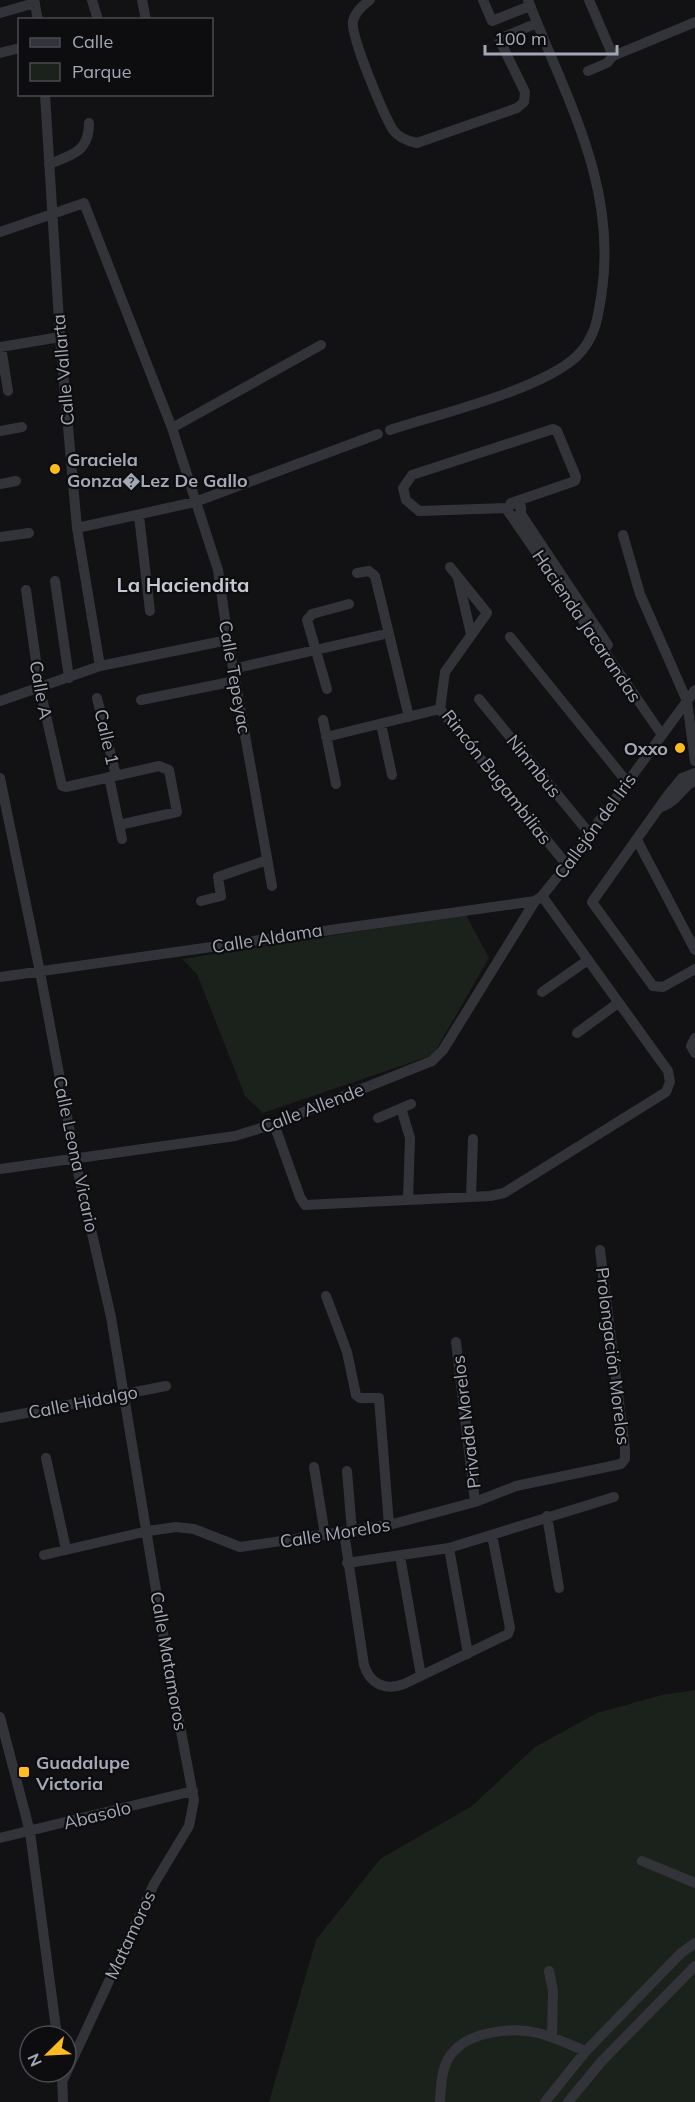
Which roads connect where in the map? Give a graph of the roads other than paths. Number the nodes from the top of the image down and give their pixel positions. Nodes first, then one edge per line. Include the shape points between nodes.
1 (92, 0) edge
2 (142, 0) edge
3 (370, 0) edge
4 (483, 0) edge
5 (589, 0) edge
6 (34, 2) edge
7 (529, 3) edge
8 (0, 13) edge
9 (38, 18) edge
10 (97, 18) edge
11 (146, 18) edge
12 (537, 22) junction
13 (695, 22) edge
14 (18, 48) edge
15 (0, 53) edge
16 (613, 56) junction
17 (588, 71) dead end
18 (45, 96) edge
19 (89, 123) dead end
20 (49, 164) junction
21 (51, 215) junction
22 (0, 232) edge
23 (60, 337) junction
24 (321, 345) dead end
25 (1, 347) edge
26 (8, 391) dead end
27 (22, 427) dead end
28 (172, 428) junction
29 (390, 430) dead end
30 (0, 431) edge
31 (378, 434) dead end
32 (16, 481) dead end
33 (0, 484) edge
34 (195, 502) junction
35 (514, 511) junction
36 (139, 516) junction
37 (78, 528) junction
38 (29, 532) dead end
39 (623, 535) dead end
40 (0, 537) edge
41 (450, 567) dead end
42 (357, 573) dead end
43 (458, 578) junction
44 (56, 581) dead end
45 (26, 590) dead end
46 (349, 604) dead end
47 (150, 611) dead end
48 (471, 634) junction
49 (381, 635) dead end
50 (510, 637) dead end
51 (228, 640) junction
52 (316, 651) junction
53 (100, 666) junction
54 (233, 669) junction
55 (69, 678) junction
56 (235, 681) junction
57 (40, 688) junction
58 (327, 689) dead end
59 (695, 690) edge
60 (97, 698) dead end
61 (479, 699) dead end
62 (141, 700) dead end
63 (0, 701) edge
64 (687, 701) junction
65 (440, 709) junction
66 (409, 717) junction
67 (323, 720) dead end
68 (381, 724) junction
69 (664, 732) junction
70 (326, 737) junction
71 (695, 760) edge
72 (695, 773) edge
73 (392, 775) dead end
74 (112, 777) junction
75 (0, 778) edge
76 (695, 780) edge
77 (627, 782) junction
78 (336, 784) dead end
79 (662, 807) junction
80 (119, 825) junction
81 (589, 833) junction
82 (122, 839) dead end
83 (637, 840) junction
84 (267, 860) junction
85 (567, 865) junction
86 (272, 886) dead end
87 (538, 898) junction
88 (201, 901) dead end
89 (695, 950) edge
90 (588, 960) junction
91 (695, 969) edge
92 (40, 972) junction
93 (0, 977) edge
94 (542, 992) dead end
95 (618, 1003) junction
96 (577, 1033) dead end
97 (695, 1038) edge
98 (695, 1053) edge
99 (378, 1118) dead end
100 (274, 1124) junction
101 (473, 1139) dead end
102 (75, 1159) junction
103 (0, 1168) edge
104 (471, 1197) junction
105 (408, 1200) junction
106 (600, 1250) dead end
107 (326, 1296) dead end
108 (456, 1342) dead end
109 (166, 1386) dead end
110 (124, 1395) junction
111 (0, 1418) edge
112 (46, 1458) dead end
113 (624, 1462) joint
114 (315, 1467) dead end
115 (347, 1472) dead end
116 (614, 1497) dead end
117 (476, 1502) junction
118 (547, 1516) junction
119 (389, 1526) junction
120 (148, 1531) junction
121 (348, 1531) junction
122 (325, 1535) junction
123 (492, 1535) junction
124 (449, 1548) junction
125 (66, 1549) junction
126 (44, 1555) dead end
127 (400, 1556) junction
128 (347, 1563) junction
129 (559, 1588) dead end
130 (468, 1654) junction
131 (421, 1676) junction
132 (0, 1717) edge
133 (193, 1791) junction
134 (30, 1832) junction
135 (0, 1838) edge
136 (642, 1861) dead end
137 (695, 1883) edge
138 (695, 1943) edge
139 (695, 1966) edge
140 (549, 1971) dead end
141 (55, 2024) edge
142 (552, 2037) junction
143 (78, 2043) edge
144 (586, 2051) junction
145 (62, 2084) edge
146 (572, 2100) edge
147 (63, 2102) edge
148 (440, 2102) edge
149 (545, 2102) edge

1 - 10 street
2 - 11 street
3 - 12 street via 353,21 354,39 393,129 408,141 426,142 524,102 525,92 499,39
4 - 7 street via 492,21
5 - 16 street
6 - 8 street
6 - 9 street
7 - 12 street
12 - 29 street via 595,174 605,231 605,269 591,339 576,357 536,381
13 - 16 street
14 - 15 street
16 - 17 street
18 - 20 street, Calle Vallarta
19 - 20 street via 81,150
20 - 21 street, Calle Vallarta
21 - 22 street
21 - 23 street, Calle Vallarta
21 - 28 street, Calle Tepeyac via 84,203
23 - 25 street
23 - 37 street, Calle Vallarta
24 - 28 street
25 - 26 street
27 - 30 street
28 - 34 street, Calle Tepeyac
31 - 34 street
32 - 33 street
34 - 36 street
34 - 51 street, Calle Tepeyac via 218,570
35 - 35 street via 575,481 557,430 412,475 403,488 406,500 419,511
35 - 69 street, Hacienda Jacarandas
36 - 37 street
36 - 47 street
37 - 53 street, Calle Vallarta
38 - 40 street
39 - 64 street via 640,594
41 - 43 street, Rincón Bugambilias
42 - 66 street via 369,571 375,576
43 - 48 street
43 - 48 street, Rincón Bugambilias via 487,613
44 - 55 street
45 - 57 street, Calle A
46 - 52 street via 308,617
48 - 65 street, Rincón Bugambilias via 445,672
49 - 52 street
50 - 77 street
51 - 53 street
51 - 54 street, Calle Tepeyac
52 - 54 street
52 - 58 street
53 - 55 street
54 - 56 street, Calle Tepeyac
55 - 57 street
56 - 62 street
56 - 84 street, Calle Tepeyac
57 - 63 street
57 - 74 street, Calle A via 60,784 63,787
59 - 64 street, Callejón del Iris
60 - 74 street, Calle 1
61 - 81 street, Ninmbus
64 - 69 street, Callejón del Iris
64 - 71 street
65 - 66 street
65 - 85 street, Rincón Bugambilias
66 - 68 street
67 - 70 street
68 - 70 street
68 - 73 street
69 - 77 street, Callejón del Iris
70 - 78 street
72 - 79 street via 682,778
74 - 80 street, Calle 1
74 - 80 street via 166,767 177,812
75 - 92 street, Calle Leona Vicario
76 - 79 street via 675,801
77 - 81 street, Callejón del Iris
79 - 83 street
80 - 82 street, Calle 1
81 - 85 street, Callejón del Iris
83 - 89 street
83 - 91 street via 593,897 593,904 656,988
84 - 86 street, Calle Tepeyac
84 - 88 street via 218,877 221,896
85 - 87 street, Callejón del Iris
87 - 90 street
87 - 92 street, Calle Aldama
87 - 100 street, Calle Allende via 437,1057
90 - 94 street
90 - 95 street
92 - 93 street, Calle Aldama
92 - 102 street, Calle Leona Vicario
95 - 96 street
95 - 104 street via 669,1071 666,1092 504,1193
97 - 98 street via 691,1046
99 - 105 street via 406,1106 410,1138
100 - 102 street, Calle Allende via 235,1136
100 - 105 street via 304,1205
101 - 104 street
102 - 103 street, Calle Allende
102 - 110 street, Calle Leona Vicario via 111,1317
104 - 105 street
106 - 113 street, Prolongación Morelos
107 - 119 street via 356,1395 379,1398
108 - 117 street, Privada Morelos
109 - 110 street, Calle Hidalgo
110 - 111 street, Calle Hidalgo
110 - 120 street, Calle Leona Vicario
112 - 125 street
113 - 117 street, Calle Morelos via 516,1486
114 - 122 street
115 - 121 street
116 - 118 street
117 - 119 street, Calle Morelos
118 - 123 street
118 - 129 street
119 - 121 street, Calle Morelos
120 - 122 street, Calle Morelos via 190,1528 240,1547
120 - 125 street, Calle Morelos
120 - 133 street, Calle Matamoros
121 - 122 street, Calle Morelos
121 - 128 street
123 - 124 street
123 - 130 street via 510,1631 504,1638
124 - 127 street
124 - 130 street
125 - 126 street, Calle Morelos
127 - 128 street
127 - 131 street
128 - 131 street via 367,1674 388,1688
130 - 131 street
132 - 134 street
133 - 134 street, Abasolo
133 - 143 street, Matamoros via 194,1809 189,1826 154,1884
134 - 135 street, Abasolo
134 - 141 street
136 - 137 street
138 - 144 street
139 - 146 street via 640,2021
140 - 142 street via 553,1991
142 - 144 street
142 - 148 street via 529,2031 505,2031 462,2044 448,2060 441,2080
144 - 149 street
145 - 147 street

